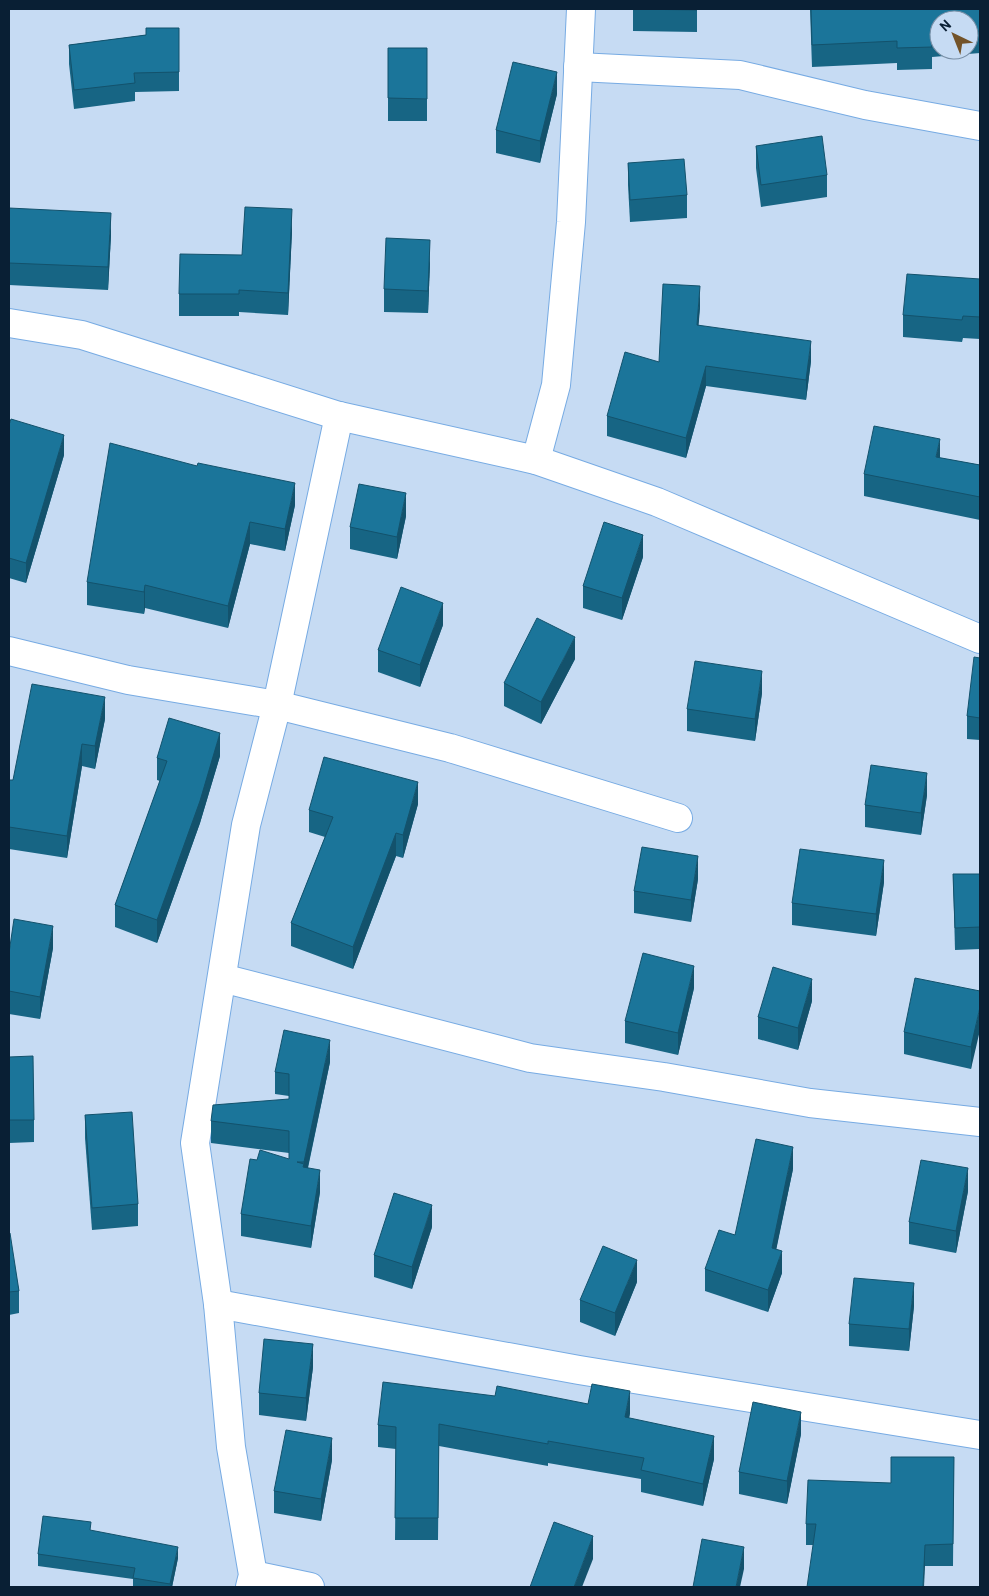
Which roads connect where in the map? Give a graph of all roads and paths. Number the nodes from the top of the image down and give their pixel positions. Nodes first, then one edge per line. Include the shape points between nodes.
1 (581, 9) edge
2 (578, 67) junction
3 (980, 126) edge
4 (9, 323) edge
5 (339, 416) junction
6 (536, 460) junction
7 (980, 639) edge
8 (9, 651) edge
9 (277, 705) junction
10 (678, 818) dead end
11 (222, 978) junction
12 (980, 1122) edge
13 (218, 1304) junction
14 (980, 1435) edge
15 (252, 1581) edge
16 (310, 1587) edge

1 - 2 street
2 - 3 street via 740,75 865,105
2 - 6 street via 571,222 556,385
4 - 5 street via 82,335
5 - 6 street
5 - 9 street
6 - 7 street via 657,502
8 - 9 street via 128,680
9 - 10 street via 450,748
9 - 11 street via 246,825
11 - 12 street via 530,1058 664,1077 810,1103
11 - 13 street via 195,1143
13 - 14 street via 579,1370
13 - 15 street via 231,1447
15 - 16 street

